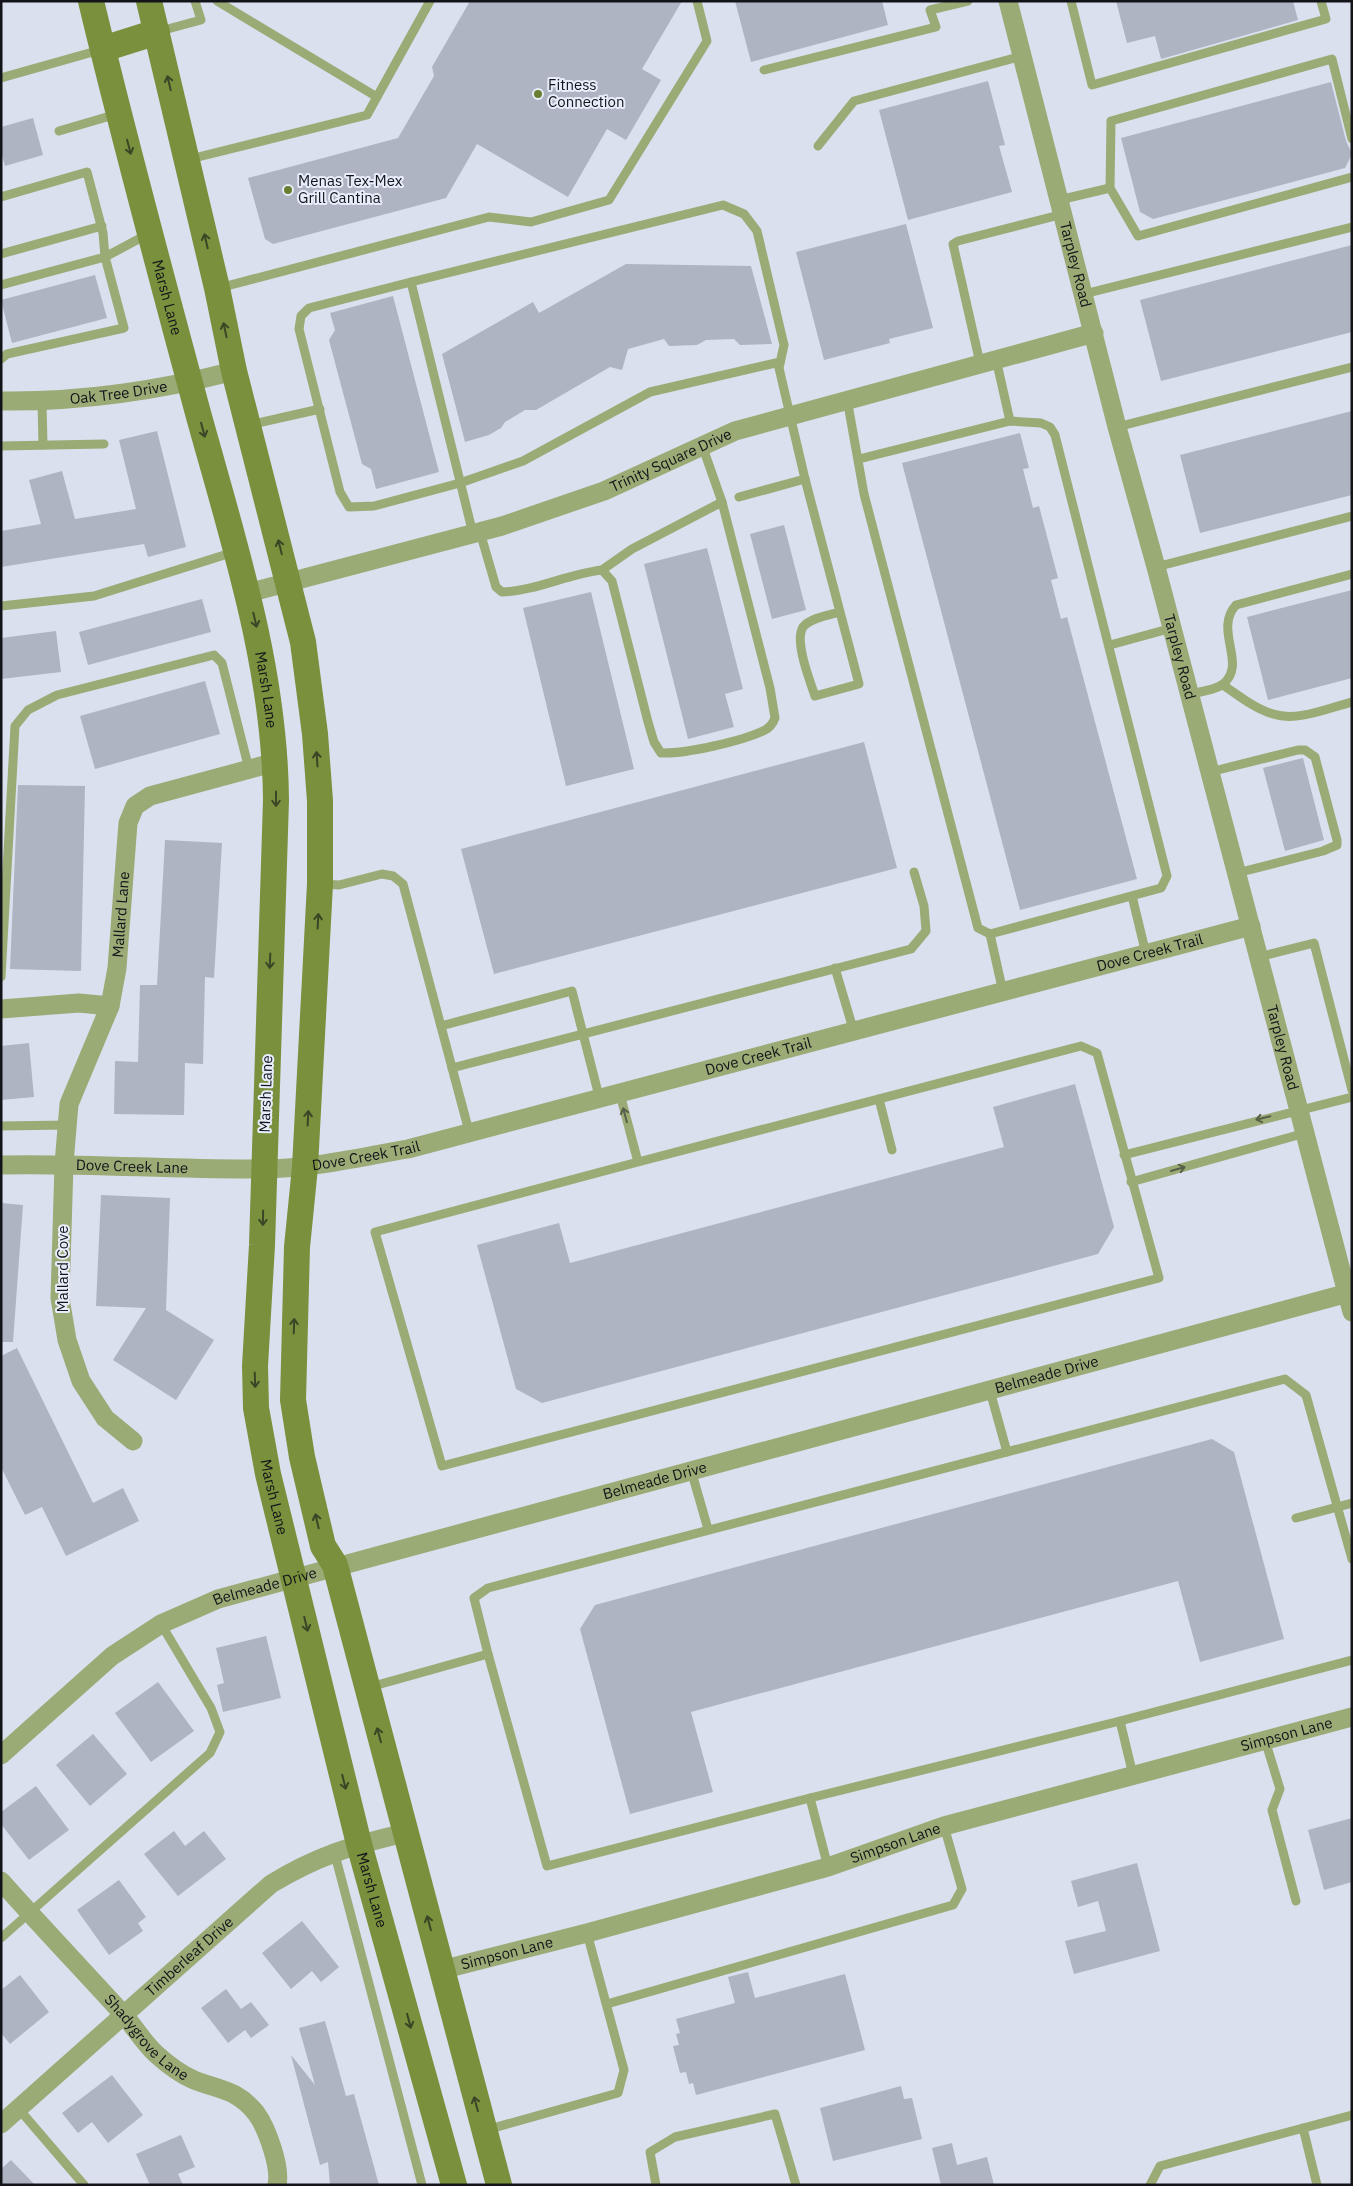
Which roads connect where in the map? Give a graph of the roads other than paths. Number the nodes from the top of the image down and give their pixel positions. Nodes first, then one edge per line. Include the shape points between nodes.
1 (91, 1) edge
2 (149, 1) edge
3 (195, 1) edge
4 (217, 1) edge
5 (430, 1) edge
6 (697, 1) edge
7 (968, 1) edge
8 (1008, 1) edge
9 (1071, 1) edge
10 (1321, 1) edge
11 (157, 32) junction
12 (103, 49) junction
13 (1022, 56) junction
14 (764, 70) dead end
15 (1, 78) edge
16 (376, 97) junction
17 (120, 113) junction
18 (59, 131) dead end
19 (1352, 140) edge
20 (818, 146) dead end
21 (187, 160) junction
22 (1352, 177) edge
23 (1110, 188) junction
24 (1, 197) edge
25 (1061, 207) junction
26 (102, 226) junction
27 (1352, 227) edge
28 (151, 233) junction
29 (1, 254) edge
30 (105, 257) junction
31 (411, 282) junction
32 (1, 285) edge
33 (217, 288) junction
34 (1084, 294) junction
35 (1094, 333) junction
36 (1, 359) edge
37 (988, 361) junction
38 (780, 362) junction
39 (1352, 367) edge
40 (234, 371) junction
41 (190, 383) junction
42 (847, 399) junction
43 (1, 401) edge
44 (42, 402) junction
45 (320, 409) junction
46 (788, 415) junction
47 (1010, 421) junction
48 (249, 425) junction
49 (1117, 427) junction
50 (104, 444) dead end
51 (43, 445) junction
52 (702, 445) junction
53 (1, 446) edge
54 (859, 459) junction
55 (805, 479) junction
56 (460, 483) junction
57 (739, 497) dead end
58 (722, 502) junction
59 (1352, 516) edge
60 (476, 533) junction
61 (237, 552) junction
62 (1156, 567) junction
63 (602, 570) junction
64 (1352, 574) edge
65 (290, 582) junction
66 (248, 593) junction
67 (1, 606) edge
68 (840, 612) junction
69 (1172, 628) junction
70 (1110, 645) junction
71 (1223, 685) junction
72 (1190, 694) junction
73 (1352, 702) edge
74 (276, 762) junction
75 (249, 769) junction
76 (1210, 772) junction
77 (914, 872) dead end
78 (1237, 873) junction
79 (320, 884) junction
80 (1132, 896) junction
81 (1251, 926) junction
82 (990, 934) junction
83 (1146, 954) junction
84 (1259, 956) junction
85 (835, 968) junction
86 (1, 977) edge
87 (1004, 992) junction
88 (110, 1006) junction
89 (1, 1010) edge
90 (441, 1026) junction
91 (854, 1032) junction
92 (582, 1034) junction
93 (452, 1068) junction
94 (1352, 1090) edge
95 (620, 1094) junction
96 (1352, 1097) edge
97 (879, 1099) junction
98 (600, 1100) junction
99 (1298, 1110) junction
100 (68, 1125) junction
101 (1, 1126) edge
102 (470, 1134) junction
103 (1305, 1134) junction
104 (892, 1150) dead end
105 (1124, 1155) junction
106 (638, 1162) junction
107 (64, 1164) junction
108 (1, 1165) edge
109 (305, 1167) junction
110 (263, 1170) junction
111 (1131, 1182) junction
112 (1350, 1299) edge
113 (990, 1391) junction
114 (133, 1441) dead end
115 (1007, 1452) junction
116 (691, 1470) junction
117 (1352, 1503) edge
118 (1337, 1507) junction
119 (1296, 1518) dead end
120 (708, 1529) junction
121 (1352, 1559) edge
122 (335, 1565) junction
123 (295, 1577) junction
124 (161, 1624) junction
125 (488, 1654) junction
126 (1352, 1660) edge
127 (367, 1688) junction
128 (1352, 1717) edge
129 (1120, 1721) junction
130 (1265, 1740) junction
131 (1, 1755) edge
132 (1133, 1775) junction
133 (810, 1798) junction
134 (944, 1826) junction
135 (405, 1833) junction
136 (359, 1844) junction
137 (334, 1851) junction
138 (828, 1867) junction
139 (1, 1881) edge
140 (1296, 1901) dead end
141 (30, 1913) junction
142 (587, 1933) junction
143 (1, 1938) edge
144 (441, 1970) junction
145 (607, 2004) junction
146 (124, 2015) junction
147 (18, 2108) junction
148 (1352, 2115) edge
149 (1, 2124) edge
150 (1303, 2128) junction
151 (483, 2131) junction
152 (84, 2185) edge
153 (277, 2185) edge
154 (422, 2185) edge
155 (454, 2185) edge
156 (499, 2185) edge
157 (656, 2185) edge
158 (796, 2185) edge
159 (1150, 2185) edge
160 (1318, 2185) edge

1 - 12 main road, Marsh Lane
2 - 11 main road
3 - 11 lane via 201,20
4 - 16 lane
5 - 16 lane
6 - 33 lane via 707,41 609,200 531,222 489,217
7 - 14 lane via 930,10 936,27
8 - 13 street, Tarpley Road
9 - 10 lane via 1092,85 1326,19
11 - 12 main road
21 -> 11 main road
12 - 15 lane
12 - 17 main road, Marsh Lane
13 - 20 lane via 854,101
13 - 25 street, Tarpley Road
16 - 21 lane via 367,114
17 - 18 lane
17 -> 28 main road, Marsh Lane
19 - 23 lane via 1332,59 1111,120
33 -> 21 main road
22 - 23 lane via 1138,236
23 - 25 lane
24 - 26 lane via 87,172
25 - 34 street, Tarpley Road
25 - 37 lane via 953,244
26 - 29 lane
26 - 30 lane
27 - 34 lane
28 - 30 lane
28 - 41 main road, Marsh Lane
30 - 32 lane
30 - 36 lane via 124,328 7,354
31 - 38 lane via 723,205 744,214 756,231 784,346
31 - 45 lane via 309,308 301,316 299,329
31 - 56 lane
40 -> 33 main road
34 - 35 street, Tarpley Road
35 - 37 street, Trinity Square Drive
35 - 49 street, Tarpley Road
37 - 42 street, Trinity Square Drive
37 - 47 lane
38 - 46 lane
38 - 56 lane via 650,392 522,461
39 - 49 lane
40 - 41 street, Oak Tree Drive
40 - 48 main road
41 - 44 street, Oak Tree Drive via 143,392
41 -> 61 main road, Marsh Lane
42 - 46 street, Trinity Square Drive
42 - 54 lane
43 - 44 street, Oak Tree Drive
44 - 51 lane
45 - 48 lane
45 - 56 lane via 340,492 350,507 374,506
46 - 52 street, Trinity Square Drive via 735,430
46 - 55 lane
47 - 54 lane
47 - 70 lane via 1041,423 1050,427 1055,435
65 -> 48 main road
49 - 62 street, Tarpley Road
50 - 51 lane
51 - 53 lane
52 - 58 lane
52 - 60 street, Trinity Square Drive via 604,491
54 - 82 lane via 864,494 978,928
55 - 57 lane
55 - 68 lane
56 - 60 lane
58 - 63 lane via 632,549
58 - 63 lane via 770,688 775,718 767,729 704,747 673,754 661,753 648,722 612,581
59 - 62 lane
60 - 63 lane via 496,587 502,592 519,592 582,572
60 - 65 street, Trinity Square Drive
61 - 66 main road, Marsh Lane
61 - 67 lane via 94,596
62 - 69 street, Tarpley Road
64 - 71 lane via 1236,605 1226,623 1233,657 1231,674
65 - 66 street, Trinity Square Drive
79 -> 65 main road via 320,801 315,734 304,642
66 -> 74 main road, Marsh Lane via 259,640
68 - 68 lane via 858,684 815,696 800,636 804,626 813,620
69 - 70 lane
69 - 72 street, Tarpley Road
70 - 80 lane via 1167,876 1161,888
71 - 72 lane
71 - 73 lane via 1265,711 1285,717
72 - 76 street, Tarpley Road
74 - 75 street, Mallard Lane
74 -> 110 main road, Marsh Lane
75 - 86 lane via 222,663 214,655 57,695 28,710 15,726
75 - 88 street, Mallard Lane via 150,796 135,806 128,824 117,968
76 - 78 street, Tarpley Road
76 - 78 lane via 1298,750 1315,757 1337,845
77 - 85 lane via 924,906 926,931 911,949
78 - 81 street, Tarpley Road
79 - 90 lane via 339,885 382,874 393,876 403,884
109 -> 79 main road
80 - 82 lane
80 - 83 lane
81 - 83 street, Dove Creek Trail
81 - 84 street, Tarpley Road
82 - 87 lane
83 - 87 street, Dove Creek Trail
84 - 94 lane via 1314,943
84 - 99 street, Tarpley Road
85 - 91 lane
85 - 92 lane
87 - 91 street, Dove Creek Trail
88 - 89 street via 79,1003
88 - 100 street, Mallard Lane via 69,1104
90 - 92 lane via 572,991
90 - 93 lane
91 - 95 street, Dove Creek Trail
92 - 93 lane
92 - 98 lane
93 - 102 lane
95 - 98 street, Dove Creek Trail
106 -> 95 lane
96 - 99 lane
97 - 104 lane
97 - 105 lane via 1080,1046 1097,1054
97 - 106 lane
98 - 102 street, Dove Creek Trail
99 - 103 street, Tarpley Road
99 -> 105 lane
100 - 101 lane
100 - 107 street, Mallard Lane
102 - 109 street, Dove Creek Trail via 408,1149
111 -> 103 lane
103 - 112 street, Tarpley Road
105 - 111 lane
106 - 111 lane via 375,1232 442,1466 1159,1278
107 - 108 street, Dove Creek Lane
107 - 110 street, Dove Creek Lane
107 - 114 street, Mallard Cove via 60,1298 67,1340 81,1381 105,1418
109 - 110 street, Dove Creek Trail
122 -> 109 main road via 323,1546 302,1457 293,1400 297,1247
110 -> 123 main road, Marsh Lane via 256,1408 268,1474
112 - 113 street, Belmeade Drive
113 - 115 lane
113 - 116 street, Belmeade Drive
115 - 118 lane via 1285,1379 1306,1395
115 - 120 lane
116 - 120 lane
116 - 122 street, Belmeade Drive
117 - 118 lane
118 - 119 lane
118 - 121 lane
120 - 125 lane via 488,1588 474,1598
122 - 123 street, Belmeade Drive
122 - 127 main road
123 - 124 street, Belmeade Drive via 218,1599
123 -> 136 main road, Marsh Lane
124 - 131 street, Belmeade Drive via 112,1656
124 - 141 lane via 212,1708 220,1732 210,1753
125 - 127 lane
125 - 133 lane via 547,1866
126 - 129 lane
135 -> 127 main road
128 - 130 street, Simpson Lane
129 - 132 lane
129 - 133 lane
130 - 132 street, Simpson Lane
130 - 140 lane via 1280,1789 1272,1810
132 - 134 street, Simpson Lane
133 - 138 lane
134 - 138 street, Simpson Lane
134 - 145 lane via 962,1889 953,1905
135 - 136 street, Timberleaf Drive
144 -> 135 main road
136 - 137 street, Timberleaf Drive
136 -> 155 main road, Marsh Lane
137 - 146 street, Timberleaf Drive via 301,1865 271,1884
137 - 154 lane
138 - 142 street, Simpson Lane
139 - 141 street, Shadygrove Lane
141 - 143 lane
141 - 146 street, Shadygrove Lane
142 - 144 street, Simpson Lane
142 - 145 lane
151 -> 144 main road
145 - 151 lane via 624,2070 618,2093
146 - 147 street, Timberleaf Drive
146 - 153 street, Shadygrove Lane via 155,2053 173,2069 193,2080 222,2087 241,2097 256,2114 269,2138 279,2177
147 - 149 street, Timberleaf Drive
147 - 152 lane
148 - 150 lane
150 - 159 lane via 1160,2166
150 - 160 lane
151 - 156 main road
157 - 158 lane via 650,2152 658,2147 675,2137 775,2114

